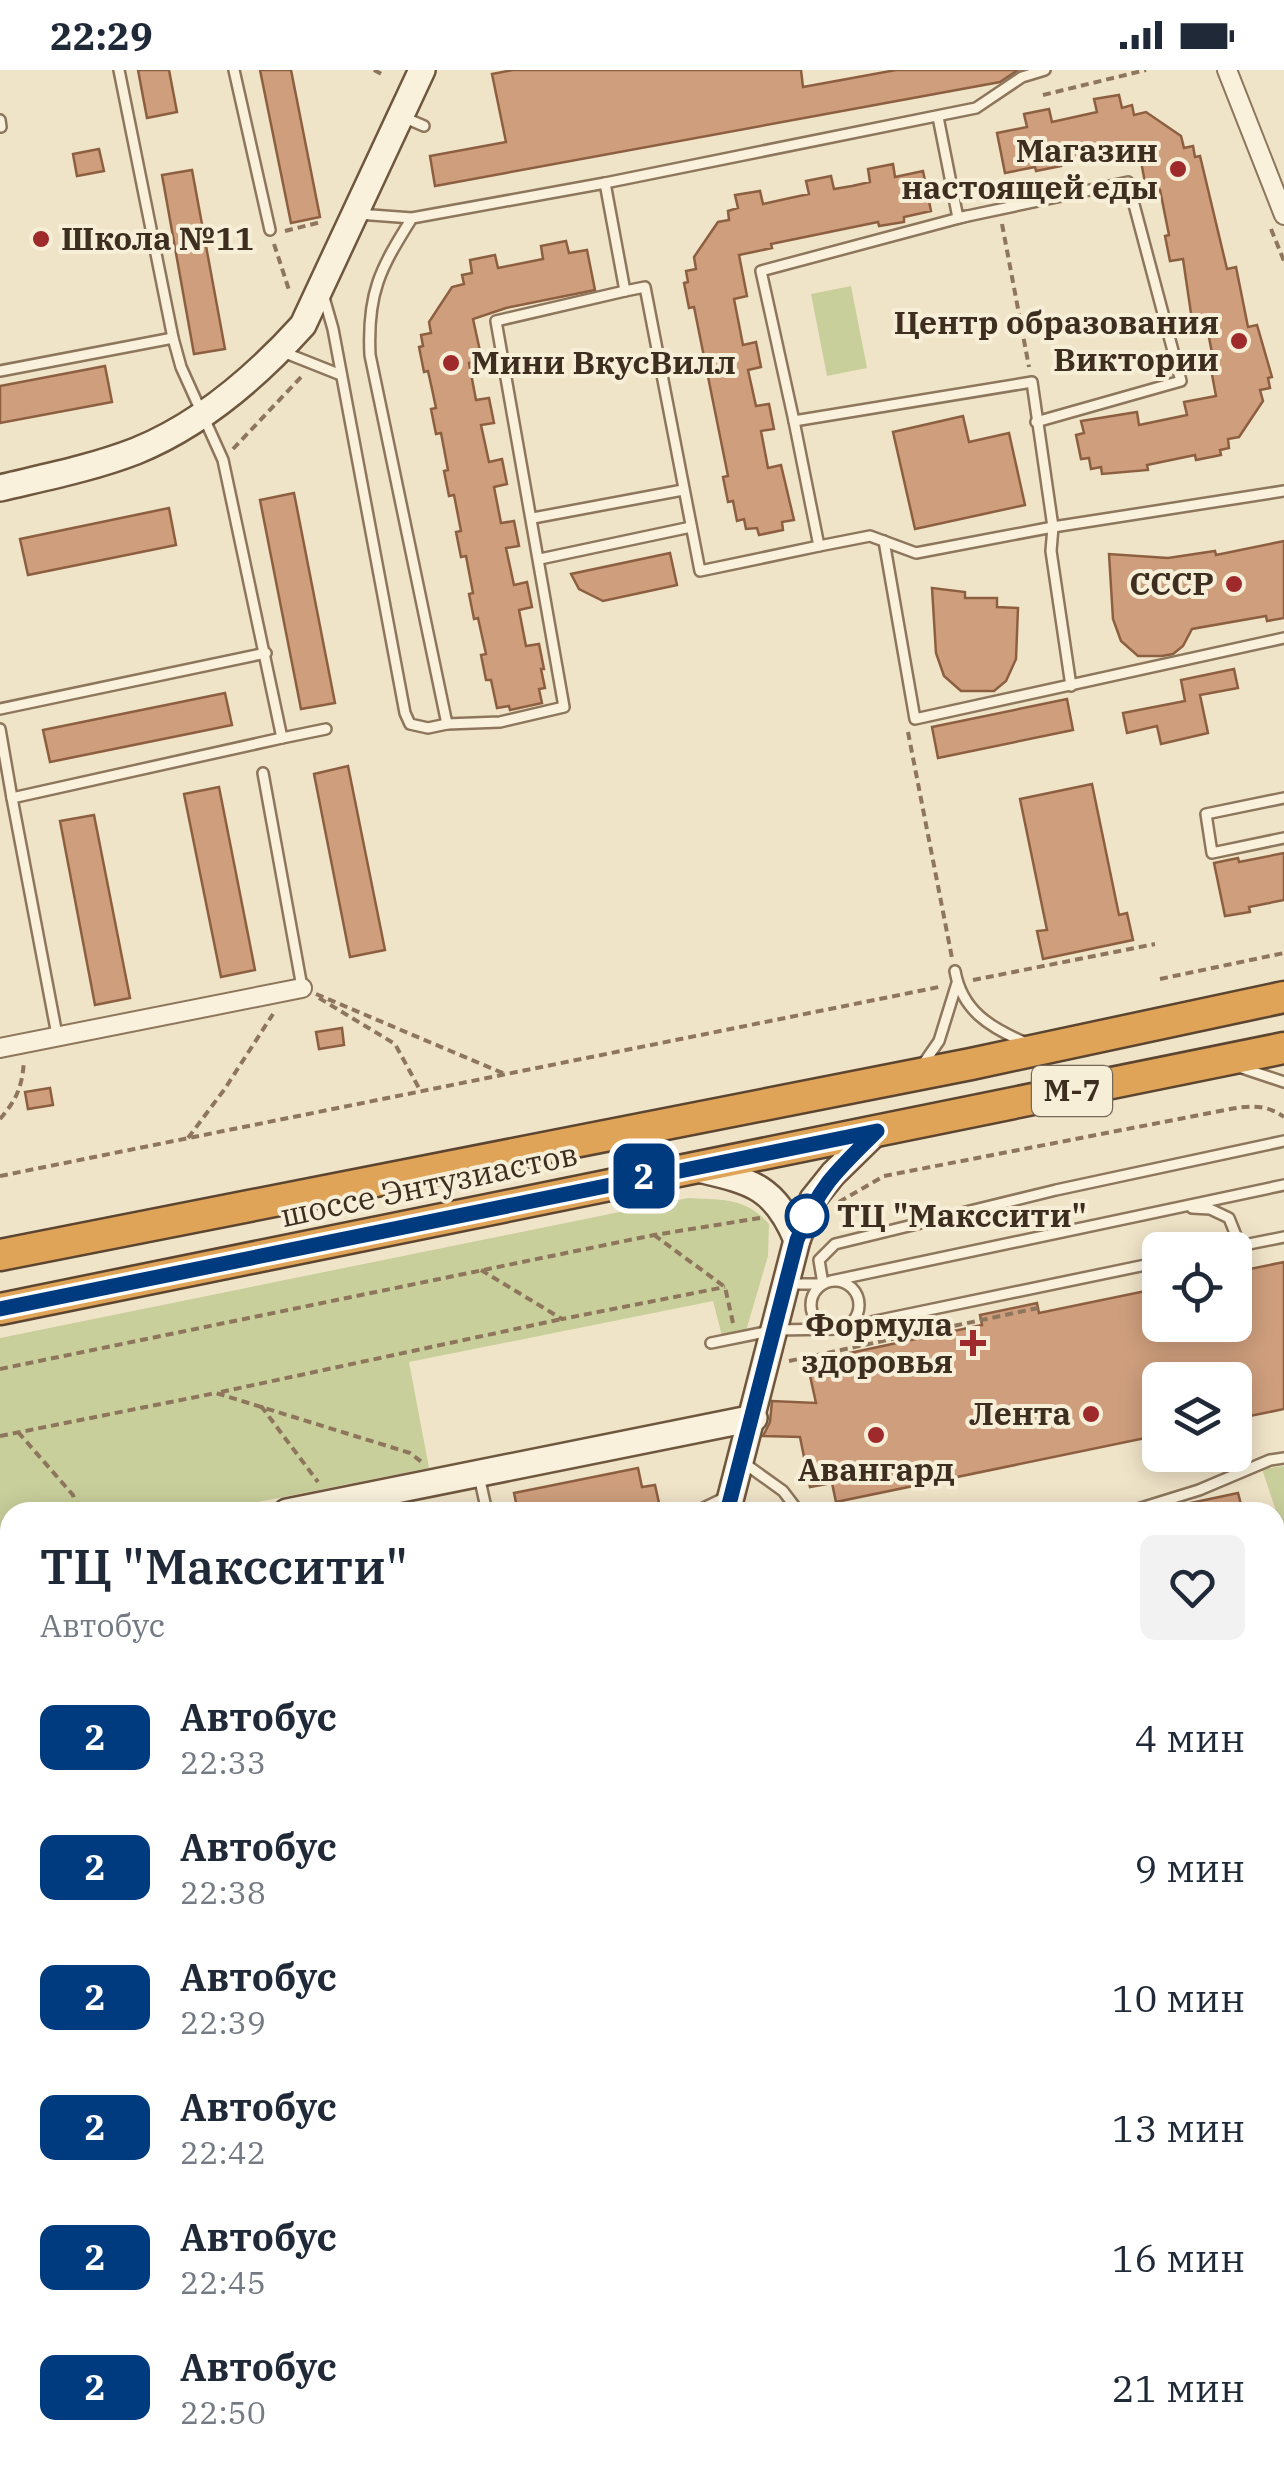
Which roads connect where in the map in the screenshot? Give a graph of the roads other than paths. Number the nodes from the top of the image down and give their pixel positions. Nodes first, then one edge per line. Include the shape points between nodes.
1 (118, 70) edge
2 (234, 70) edge
3 (422, 70) edge
4 (1045, 70) edge
5 (1227, 70) edge
6 (938, 117) junction
7 (605, 183) junction
8 (356, 214) junction
9 (1284, 215) edge
10 (967, 216) junction
11 (412, 218) junction
12 (270, 230) dead end
13 (320, 286) junction
14 (625, 292) junction
15 (173, 338) junction
16 (280, 351) junction
17 (0, 371) edge
18 (341, 375) junction
19 (203, 414) junction
20 (794, 421) junction
21 (1036, 422) junction
22 (0, 488) edge
23 (683, 490) junction
24 (1284, 492) edge
25 (532, 518) junction
26 (691, 526) junction
27 (1053, 526) junction
28 (884, 541) junction
29 (819, 546) junction
30 (540, 559) junction
31 (1284, 638) edge
32 (266, 654) junction
33 (1071, 686) junction
34 (0, 709) edge
35 (447, 724) junction
36 (326, 729) dead end
37 (0, 730) edge
38 (282, 738) junction
39 (263, 773) dead end
40 (12, 798) junction
41 (1284, 798) edge
42 (1284, 838) edge
43 (954, 970) road end
44 (957, 983) junction
45 (293, 990) joint
46 (1284, 997) edge
47 (58, 1037) junction
48 (0, 1048) edge
49 (1284, 1048) edge
50 (1040, 1049) junction
51 (1220, 1061) junction
52 (915, 1075) junction
53 (1284, 1082) edge
54 (877, 1131) junction
55 (1284, 1141) edge
56 (688, 1167) junction
57 (1284, 1185) edge
58 (1180, 1207) junction
59 (1235, 1232) edge
60 (1284, 1236) edge
61 (797, 1240) junction
62 (1252, 1243) edge
63 (0, 1255) edge
64 (1142, 1266) edge
65 (827, 1283) junction
66 (786, 1284) junction
67 (0, 1309) edge
68 (837, 1329) junction
69 (775, 1330) junction
70 (711, 1343) dead end
71 (754, 1418) junction
72 (1284, 1458) edge
73 (741, 1462) junction
74 (479, 1474) junction
75 (384, 1502) edge
76 (485, 1502) edge
77 (731, 1502) edge
78 (790, 1502) edge
79 (1161, 1502) edge

1 - 15 lane
2 - 12 lane
3 - 8 street via 412,121
4 - 6 lane via 976,108
5 - 9 street
6 - 7 lane
6 - 10 lane via 958,218
7 - 11 lane
7 - 14 lane
8 - 11 lane
8 - 13 street
10 - 20 lane via 761,271
10 - 21 lane via 1128,182 1181,381
11 - 35 lane via 374,289 370,355
13 - 16 street via 303,325
13 - 18 lane
14 - 23 lane via 645,287
14 - 25 lane via 496,322
15 - 17 lane
15 - 19 lane
16 - 18 lane
16 - 19 street
18 - 35 lane via 404,714 410,724
19 - 22 street via 137,451
19 - 32 lane via 223,460
20 - 21 lane via 1032,382
20 - 29 lane
21 - 27 lane
23 - 25 lane
23 - 26 lane
24 - 27 lane
25 - 30 lane
26 - 29 lane via 700,571
26 - 30 lane
27 - 28 lane via 916,553
27 - 33 lane
28 - 29 lane via 870,536
28 - 33 lane via 914,719
30 - 35 lane via 564,707 500,722
31 - 33 lane
32 - 34 lane
32 - 38 lane
36 - 38 lane
37 - 40 lane
38 - 40 lane
39 - 45 lane
40 - 47 lane
41 - 42 lane via 1206,814 1212,853
43 - 44 lane
44 - 50 lane via 972,1012
44 - 52 lane via 939,1041
45 - 47 street
46 - 50 highway, шоссе Энтузиастов / М-7
47 - 48 street
49 - 51 highway, шоссе Энтузиастов / М-7
50 - 52 highway, шоссе Энтузиастов / М-7
51 - 53 lane
51 - 54 highway, шоссе Энтузиастов / М-7
52 - 63 highway, шоссе Энтузиастов / М-7
54 - 56 highway, шоссе Энтузиастов / М-7
54 - 61 street via 814,1199
55 - 65 lane via 835,1244 819,1260
56 - 61 street via 766,1191 786,1213
56 - 67 highway, шоссе Энтузиастов / М-7
57 - 58 lane
58 - 59 lane via 1229,1218
58 - 65 lane
60 - 62 lane
61 - 66 street
64 - 68 lane
65 - 66 lane
65 - 68 lane via 811,1309 821,1324
65 - 68 lane via 850,1286 859,1301 854,1319
66 - 69 street
68 - 69 lane
69 - 70 lane
69 - 71 street
71 - 73 street
71 - 74 street
72 - 79 lane
73 - 77 street
73 - 78 lane
74 - 75 street
74 - 76 lane

